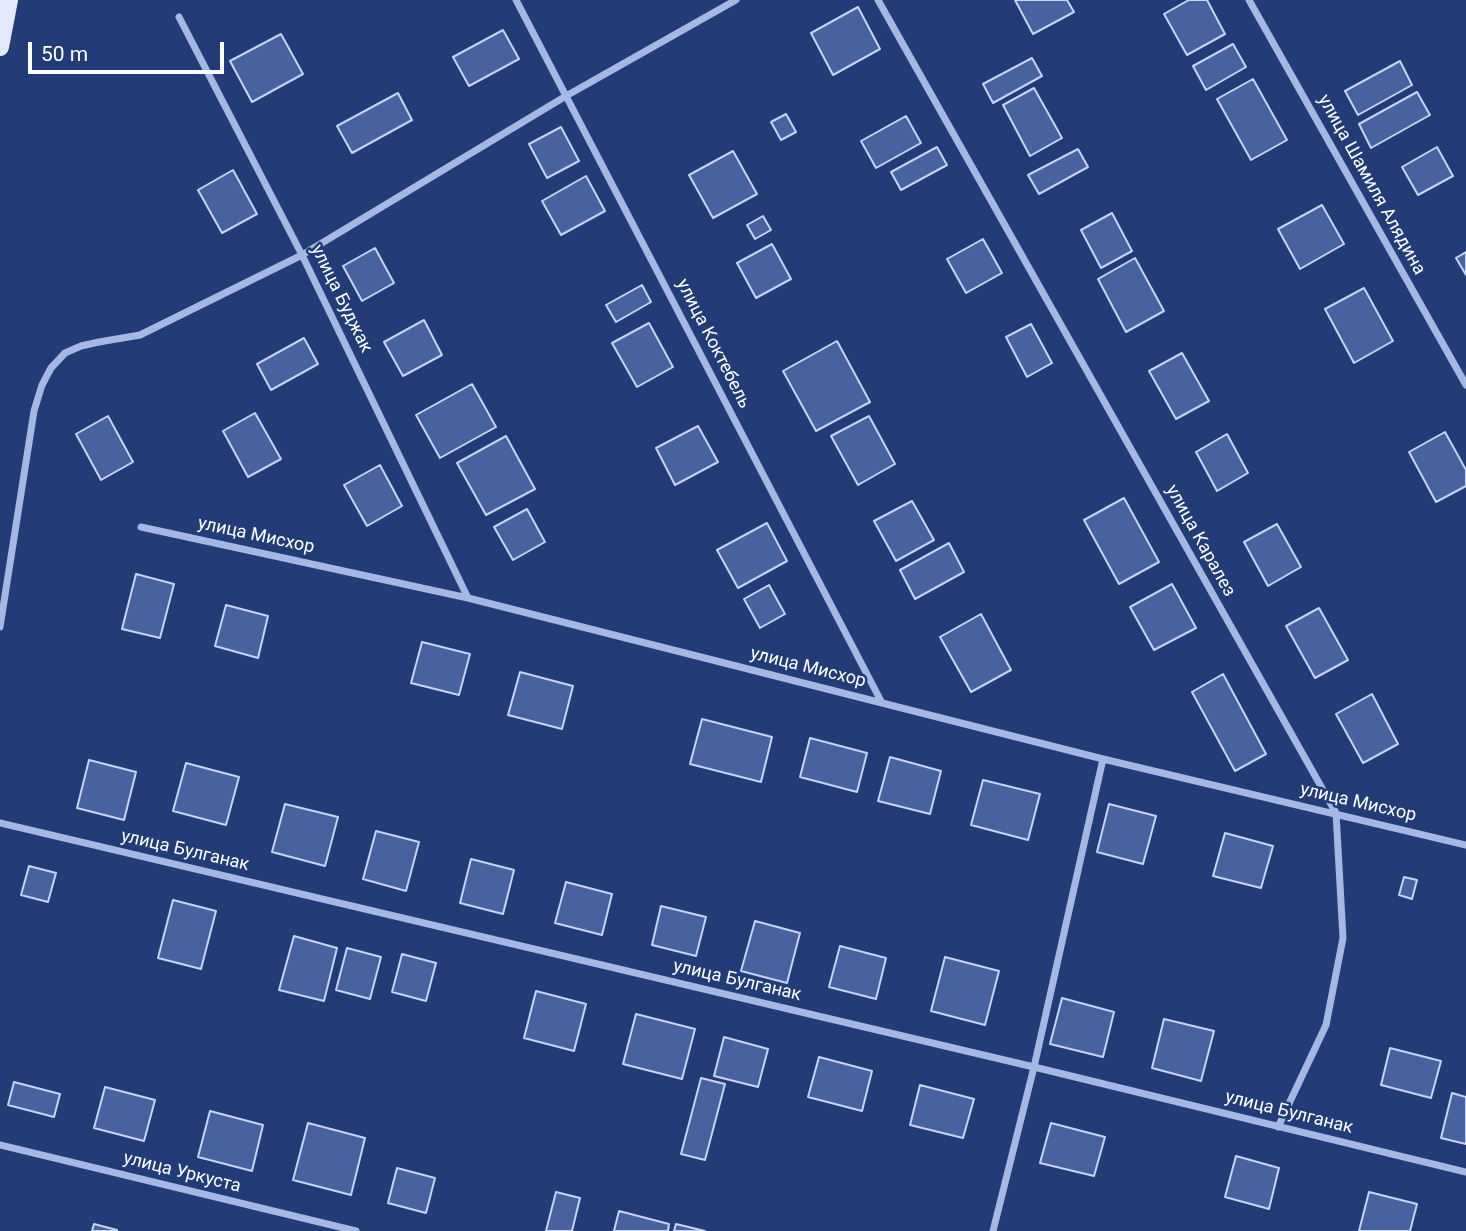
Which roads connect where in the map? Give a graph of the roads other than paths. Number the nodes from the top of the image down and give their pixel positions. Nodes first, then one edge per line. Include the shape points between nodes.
1 (9, 0) edge
2 (516, 0) edge
3 (736, 0) edge
4 (878, 0) edge
5 (1249, 0) edge
6 (179, 17) dead end
7 (0, 47) edge
8 (566, 96) junction
9 (302, 255) junction
10 (1466, 385) edge
11 (141, 527) dead end
12 (468, 598) junction
13 (0, 627) edge
14 (882, 703) junction
15 (1102, 759) junction
16 (1336, 813) junction
17 (0, 823) edge
18 (1466, 845) edge
19 (1034, 1067) junction
20 (1278, 1127) junction
21 (0, 1145) edge
22 (1466, 1172) edge
23 (356, 1231) edge
24 (993, 1231) edge

1 - 7 main road
2 - 8 street, улица Коктебель
3 - 8 street
4 - 16 street, улица Каралез
5 - 10 street, улица Шамиля Алядина
6 - 9 street, улица Буджак
8 - 9 street
8 - 14 street, улица Коктебель
9 - 12 street, улица Буджак
9 - 13 street via 140,335 73,349 51,368 34,411
11 - 12 street, улица Мисхор
12 - 14 street, улица Мисхор
14 - 15 street, улица Мисхор
15 - 16 street, улица Мисхор
15 - 19 street
16 - 18 street, улица Мисхор
16 - 20 street, улица Каралез via 1343,938 1326,1025
17 - 19 street, улица Булганак
19 - 20 street, улица Булганак
19 - 24 street
20 - 22 street, улица Булганак
21 - 23 street, улица Уркуста

